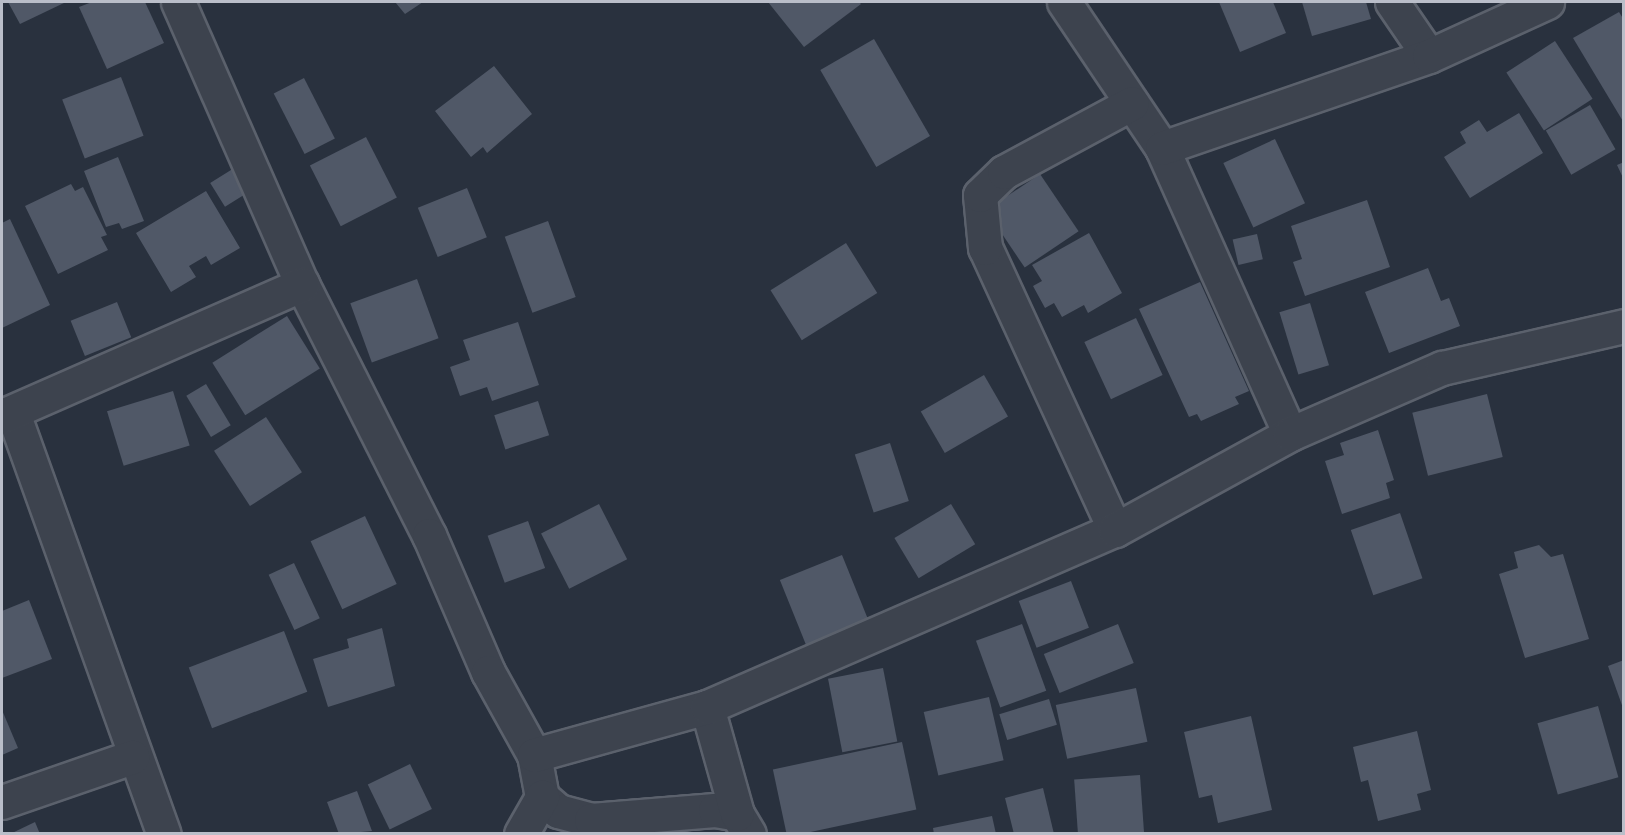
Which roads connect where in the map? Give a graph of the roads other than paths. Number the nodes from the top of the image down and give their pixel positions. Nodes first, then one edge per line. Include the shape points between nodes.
1 (178, 2) edge
2 (1064, 2) edge
3 (1392, 2) edge
4 (1547, 2) edge
5 (1429, 56) junction
6 (1132, 104) junction
7 (1162, 148) junction
8 (302, 284) junction
9 (1623, 326) edge
10 (7, 415) edge
11 (1290, 434) junction
12 (1115, 530) junction
13 (707, 707) junction
14 (534, 755) junction
15 (132, 757) junction
16 (542, 797) junction
17 (2, 802) edge
18 (743, 824) edge
19 (164, 834) edge
20 (521, 834) edge

1 - 8 street
2 - 6 street
3 - 5 street
4 - 5 street
5 - 7 street
6 - 7 street
6 - 12 street via 1004,172 980,195 985,248
7 - 11 street
8 - 10 street
8 - 14 street via 429,535 488,672
9 - 11 street via 1442,368
10 - 15 street
11 - 12 street
12 - 13 street
13 - 14 street
13 - 18 street
14 - 16 street
15 - 17 street
15 - 19 street
16 - 18 street via 558,811 591,820 716,810
16 - 20 street

